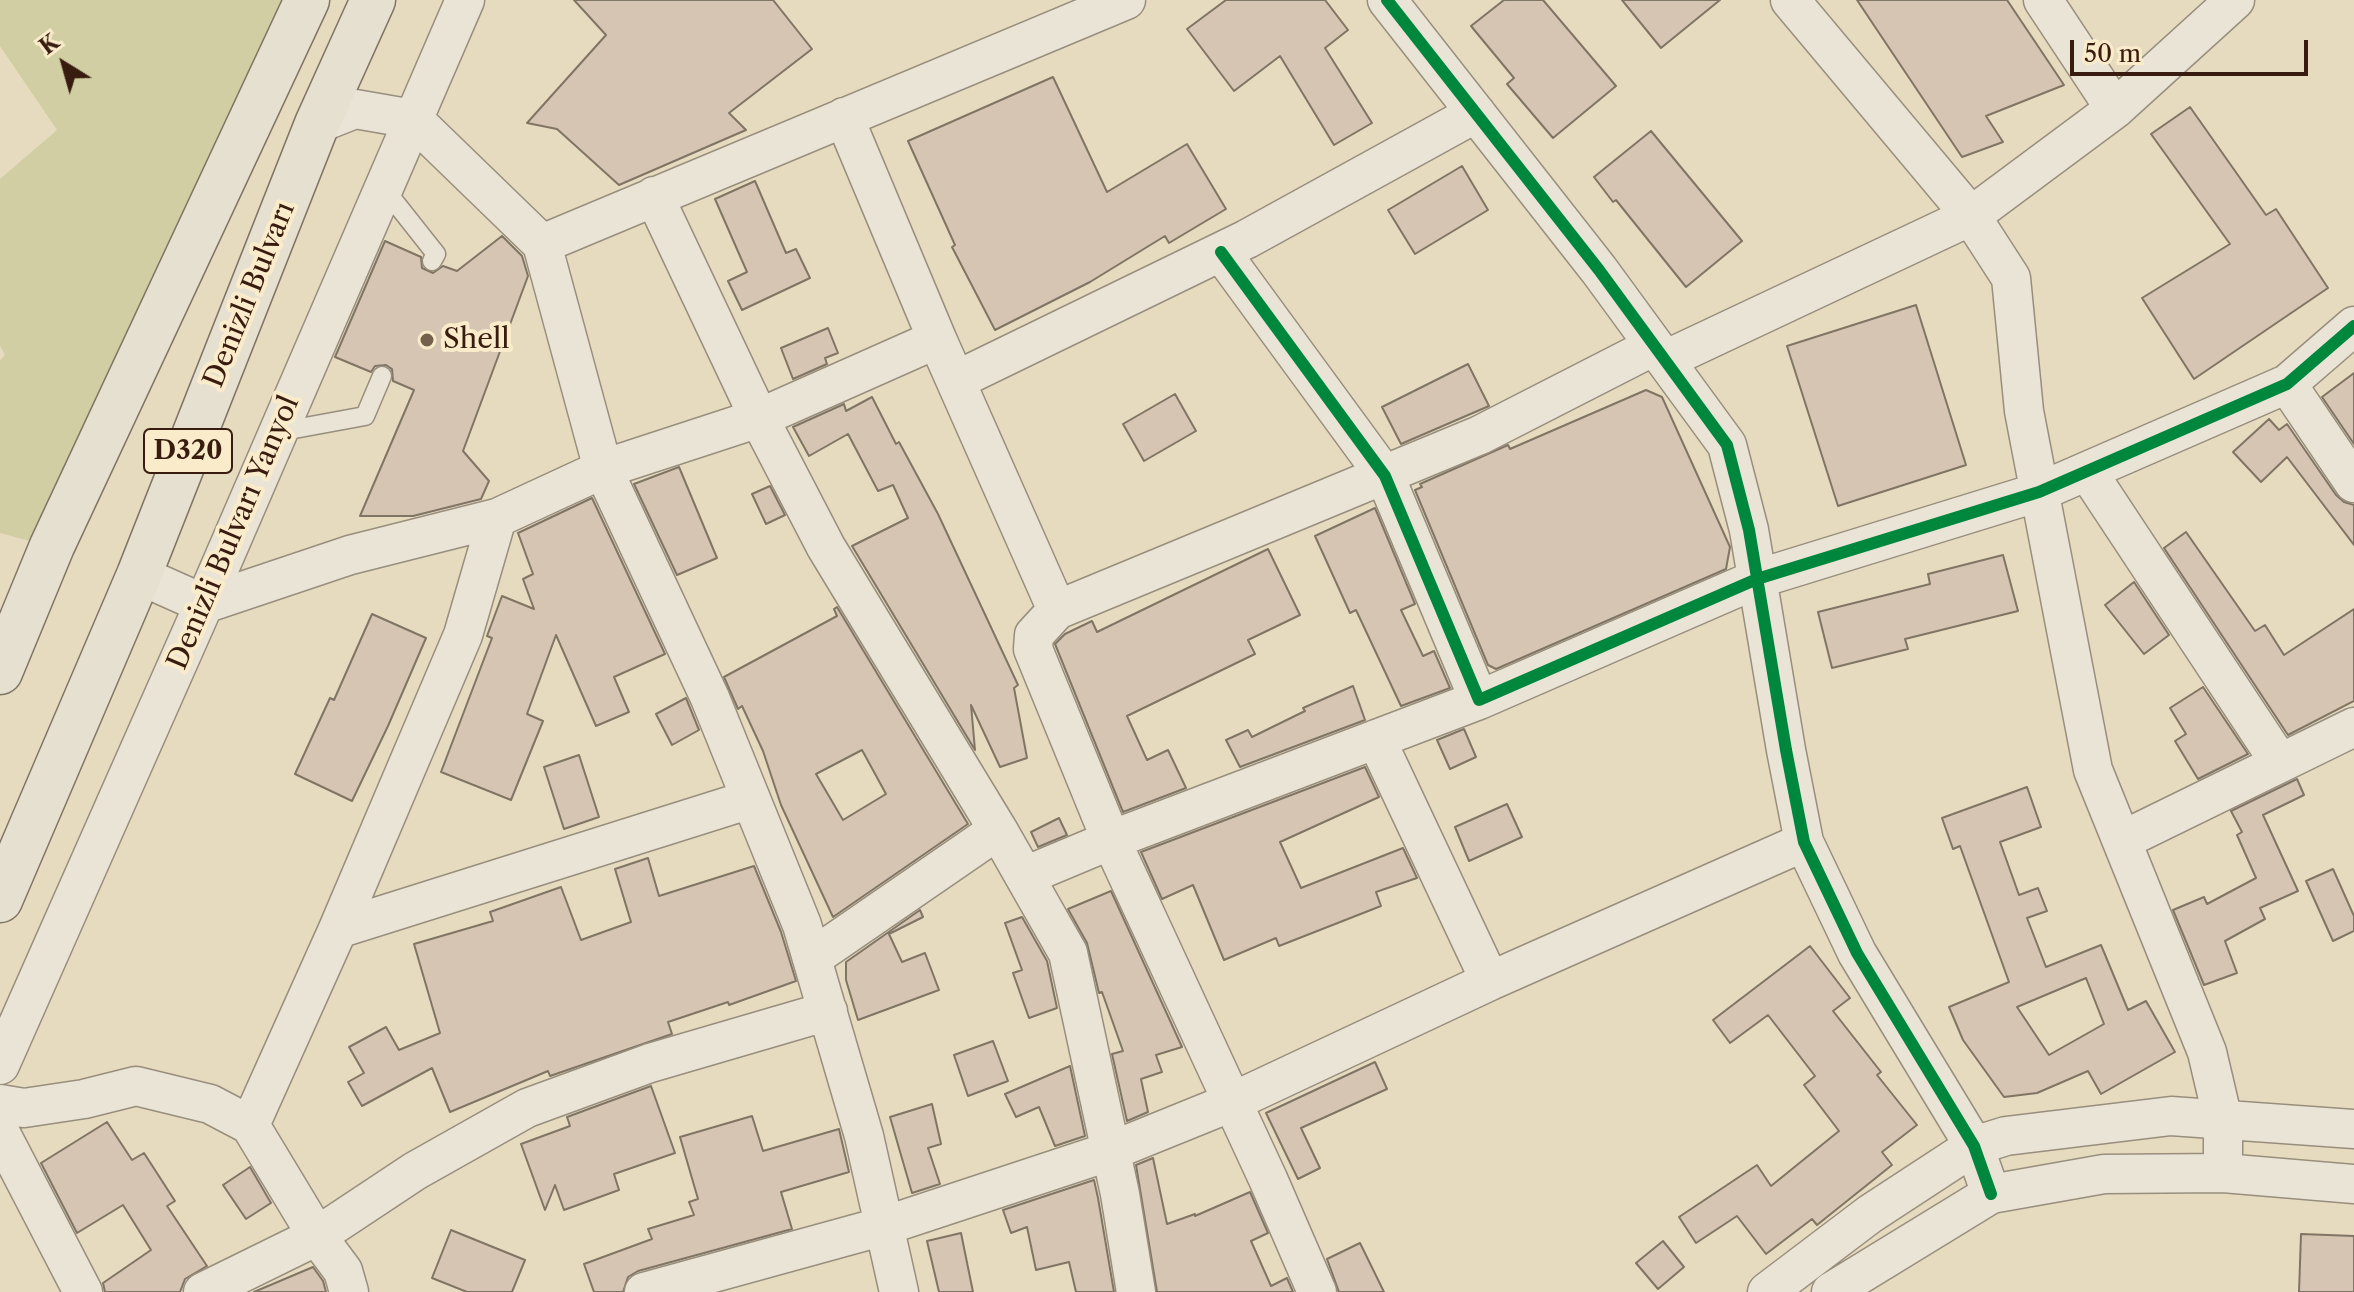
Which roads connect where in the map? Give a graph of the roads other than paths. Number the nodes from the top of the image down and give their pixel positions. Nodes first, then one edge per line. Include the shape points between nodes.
1 (307, 0) edge
2 (373, 0) edge
3 (465, 0) edge
4 (1126, 0) edge
5 (1387, 0) edge
6 (1790, 0) edge
7 (2043, 0) edge
8 (2231, 1) edge
9 (2115, 109) junction
10 (1476, 113) junction
11 (844, 117) junction
12 (413, 119) junction
13 (317, 124) junction
14 (383, 187) junction
15 (654, 196) junction
16 (1971, 216) junction
17 (542, 244) junction
18 (1221, 252) junction
19 (432, 261) dead end
20 (2354, 326) edge
21 (937, 339) junction
22 (1659, 353) junction
23 (382, 376) dead end
24 (957, 380) junction
25 (2287, 384) junction
26 (759, 418) junction
27 (278, 432) junction
28 (603, 469) junction
29 (2087, 471) junction
30 (1385, 476) junction
31 (2354, 483) edge
32 (2039, 492) junction
33 (497, 518) junction
34 (139, 575) junction
35 (1757, 579) junction
36 (204, 604) junction
37 (1057, 610) junction
38 (0, 672) edge
39 (1479, 700) junction
40 (2354, 727) edge
41 (1376, 739) junction
42 (2280, 763) junction
43 (751, 799) junction
44 (998, 830) junction
45 (1111, 840) junction
46 (2123, 840) junction
47 (1804, 842) junction
48 (1025, 876) junction
49 (0, 900) edge
50 (338, 929) junction
51 (812, 958) junction
52 (1490, 981) junction
53 (828, 1011) junction
54 (0, 1065) edge
55 (1232, 1102) junction
56 (0, 1104) edge
57 (2223, 1120) junction
58 (250, 1125) junction
59 (2354, 1129) edge
60 (0, 1132) edge
61 (1974, 1146) junction
62 (1111, 1151) junction
63 (2223, 1173) junction
64 (2354, 1184) edge
65 (1991, 1194) junction
66 (884, 1226) junction
67 (317, 1236) junction
68 (83, 1292) edge
69 (203, 1292) edge
70 (349, 1292) edge
71 (644, 1292) edge
72 (899, 1292) edge
73 (1136, 1292) edge
74 (1317, 1292) edge
75 (1767, 1292) edge
76 (1831, 1292) edge

1 - 38 highway, D320 via 52,546
2 - 13 highway, Denizli Bulvarı / D320
3 - 12 street, Denizli Bulvarı Yanyol
4 - 11 street
5 - 10 street
6 - 16 street
7 - 9 street
8 - 9 street
9 - 16 street
10 - 18 street
10 - 22 street
11 - 15 street
11 - 21 street
12 - 13 street via 355,109
12 - 14 street, Denizli Bulvarı Yanyol
12 - 17 street
13 - 34 highway, Denizli Bulvarı / D320
14 - 19 lane via 436,254
14 - 27 street, Denizli Bulvarı Yanyol
15 - 17 street
15 - 26 street
16 - 22 street
16 - 32 street via 2011,278 2024,411
17 - 28 street
18 - 24 street
18 - 30 street
20 - 25 street
21 - 24 street
21 - 26 street
22 - 30 street
22 - 35 street via 1727,445
23 - 27 lane via 365,416
24 - 37 street
25 - 29 street
25 - 31 street
26 - 28 street
26 - 44 street via 826,547
27 - 36 street, Denizli Bulvarı Yanyol
28 - 33 street
28 - 43 street
29 - 32 street
29 - 42 street
30 - 37 street
30 - 39 street
32 - 35 street
32 - 46 street via 2093,770
33 - 36 street via 350,555
33 - 50 street via 463,635
34 - 36 street
34 - 49 highway, Denizli Bulvarı / D320
35 - 39 street
35 - 47 street
36 - 54 street, Denizli Bulvarı Yanyol
37 - 45 street via 1034,635 1033,649
39 - 41 street
40 - 42 street
41 - 45 street
41 - 52 street
42 - 46 street
43 - 50 street
43 - 51 street
44 - 48 street
44 - 51 street
45 - 48 street
45 - 55 street
46 - 57 street via 2207,1052
47 - 52 street
47 - 61 street via 1857,953
48 - 62 street via 1068,953
50 - 58 street
51 - 53 street
52 - 55 street
53 - 66 street
53 - 67 street via 650,1063 527,1108 415,1171
55 - 62 street
55 - 74 street
56 - 58 street via 24,1108 136,1086 210,1104
57 - 59 street
57 - 61 street via 2171,1116 2006,1136
57 - 63 street
58 - 67 street
60 - 68 street
61 - 65 street
61 - 75 street via 1870,1214
62 - 66 street
62 - 73 street
63 - 64 street
63 - 65 street via 2104,1174
65 - 76 street
66 - 71 street
66 - 72 street
67 - 69 street
67 - 70 street via 343,1271

